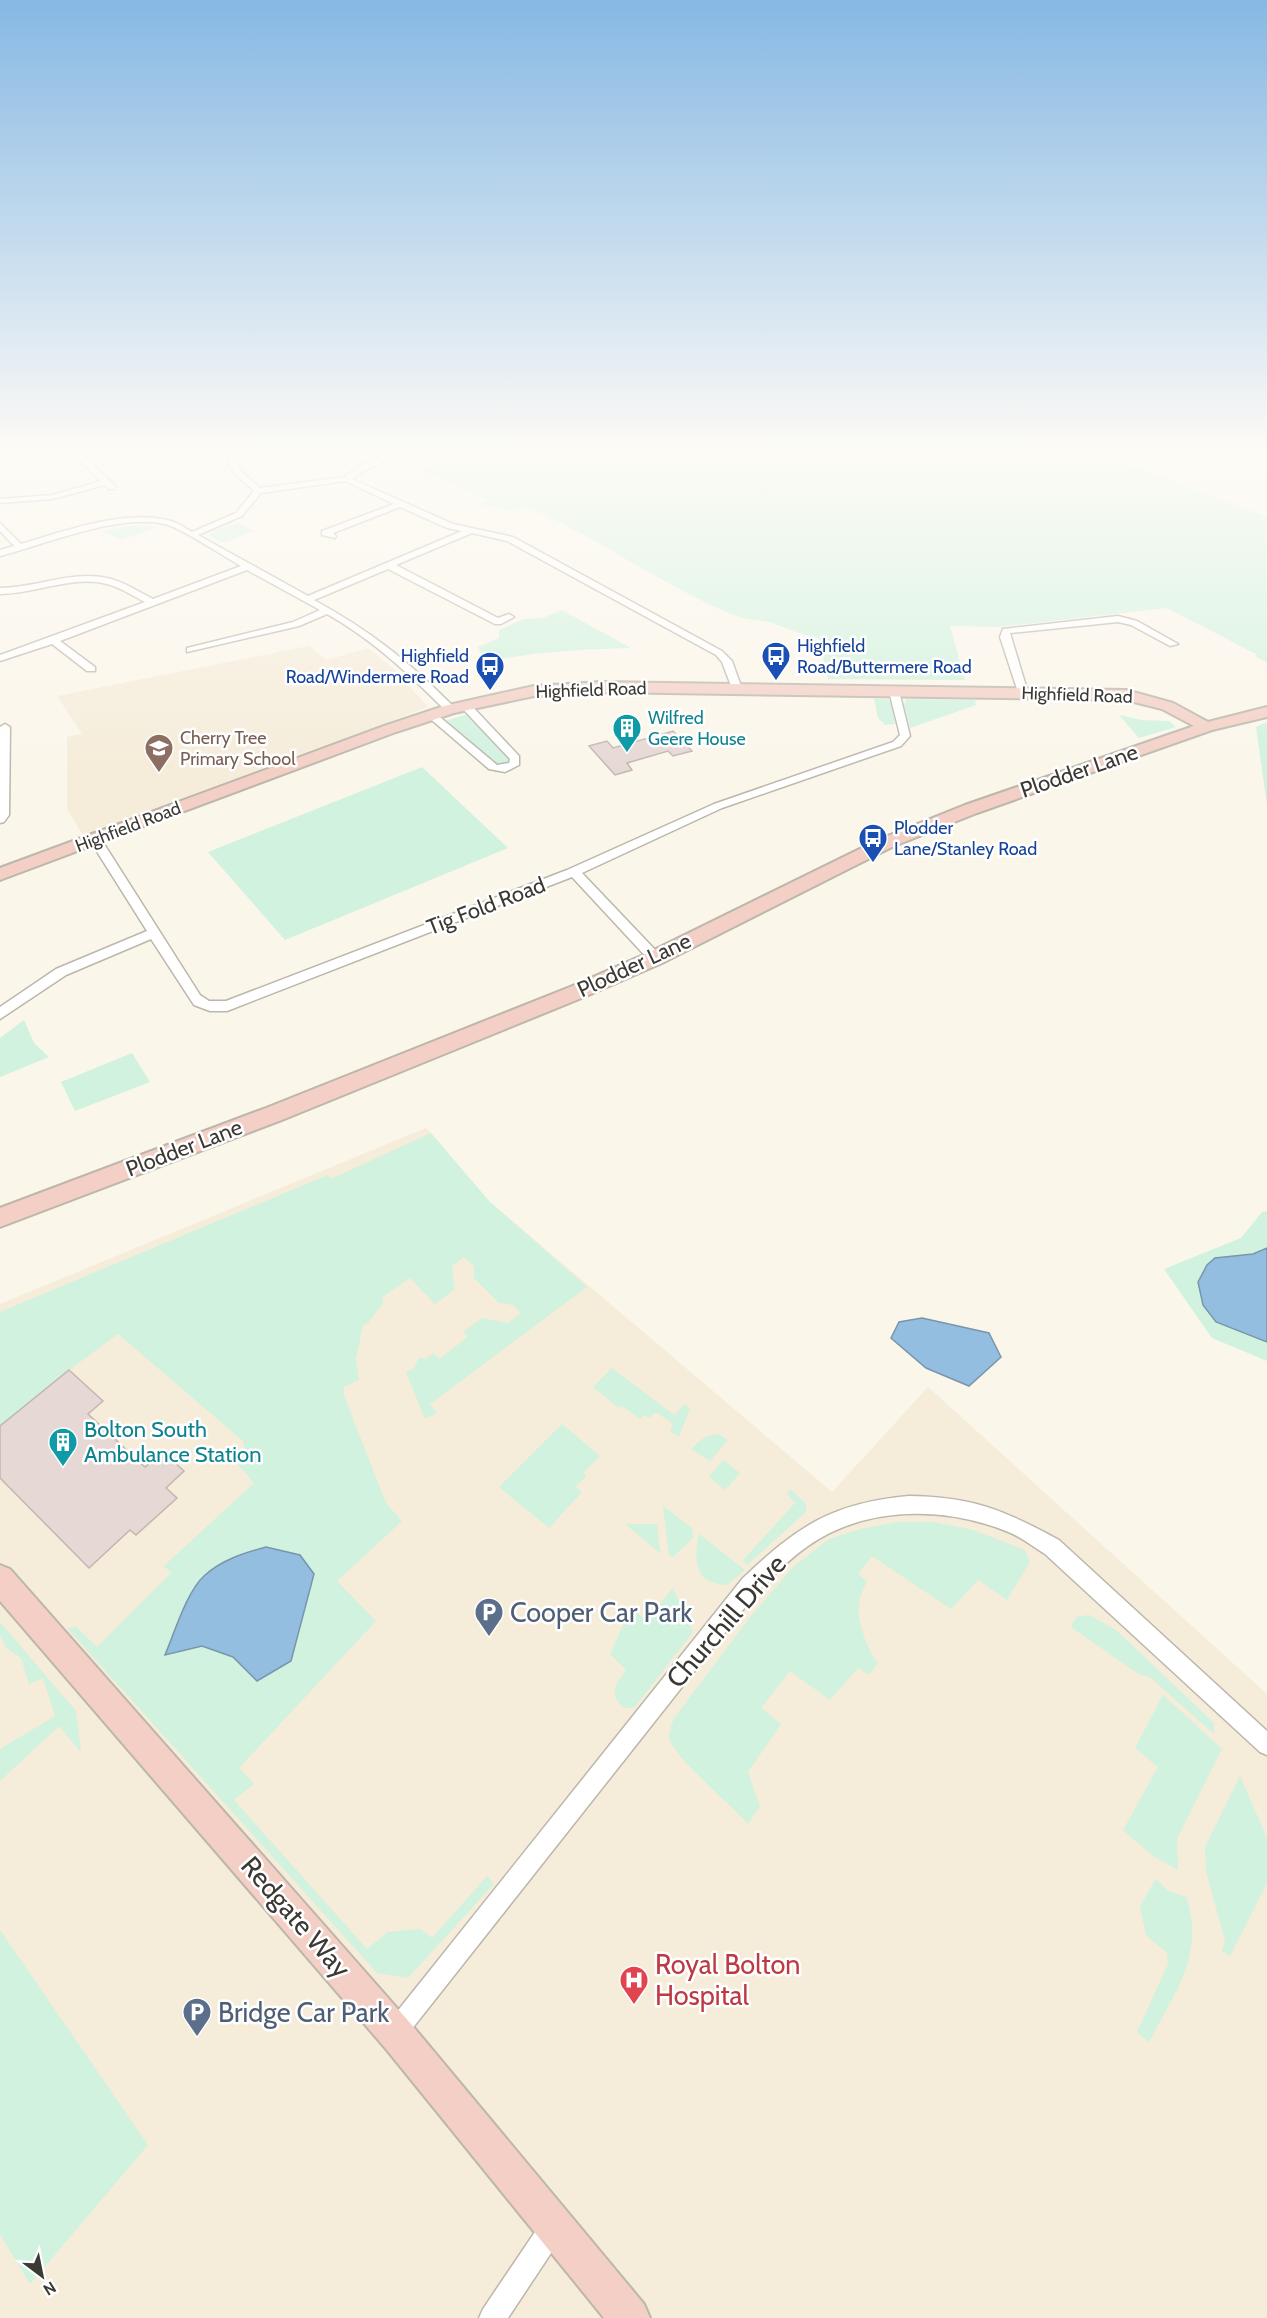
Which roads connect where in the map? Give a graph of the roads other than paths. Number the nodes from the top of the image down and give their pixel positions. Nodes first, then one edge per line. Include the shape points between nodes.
1 (239, 562) edge
2 (397, 562) edge
3 (552, 562) edge
4 (388, 566) junction
5 (247, 567) junction
6 (0, 591) edge
7 (306, 600) junction
8 (151, 602) junction
9 (326, 611) junction
10 (509, 617) dead end
11 (53, 640) junction
12 (1173, 644) dead end
13 (190, 650) dead end
14 (0, 658) edge
15 (91, 669) dead end
16 (737, 689) junction
17 (894, 691) junction
18 (1023, 693) junction
19 (458, 707) junction
20 (1267, 712) edge
21 (431, 716) junction
22 (1206, 727) junction
23 (3, 732) edge
24 (2, 782) edge
25 (0, 820) edge
26 (95, 839) junction
27 (574, 872) junction
28 (0, 874) edge
29 (154, 933) junction
30 (655, 958) junction
31 (0, 1014) edge
32 (0, 1218) edge
33 (0, 1579) edge
34 (1267, 1745) edge
35 (396, 2031) junction
36 (555, 2224) junction
37 (492, 2318) edge
38 (630, 2318) edge

1 - 5 street
2 - 4 street
3 - 16 street via 719,654 727,661
4 - 7 street
4 - 10 street via 498,622
5 - 7 street
5 - 8 street
6 - 8 street via 94,579 116,583
7 - 9 street
8 - 11 street
9 - 13 street via 296,624
9 - 19 street via 380,644
11 - 14 street
11 - 15 street
12 - 18 street via 1118,619 1006,631
16 - 17 street, Highfield Road
16 - 19 street, Highfield Road via 591,687 534,691
17 - 18 street, Highfield Road
17 - 27 street, Tig Fold Road via 905,736 897,744 718,806
18 - 22 street, Highfield Road via 1144,697 1176,708
19 - 21 street, Highfield Road
19 - 21 street via 515,758 515,763 509,768 493,767
20 - 22 street, Plodder Lane
21 - 26 street, Highfield Road
22 - 30 street, Plodder Lane via 1056,778 886,843
23 - 24 street
24 - 25 street
26 - 28 street, Highfield Road
26 - 29 street, Tig Fold Road
27 - 29 street, Tig Fold Road via 227,1006 200,1004
27 - 30 street
29 - 31 street via 61,972
30 - 32 street, Plodder Lane via 296,1105
33 - 35 street, Redgate Way
34 - 35 street, Churchill Drive via 1052,1547 1014,1525 975,1511 937,1504 873,1508 809,1534 782,1553 750,1585
35 - 36 street, Redgate Way
36 - 37 street
36 - 38 street, Redgate Way

